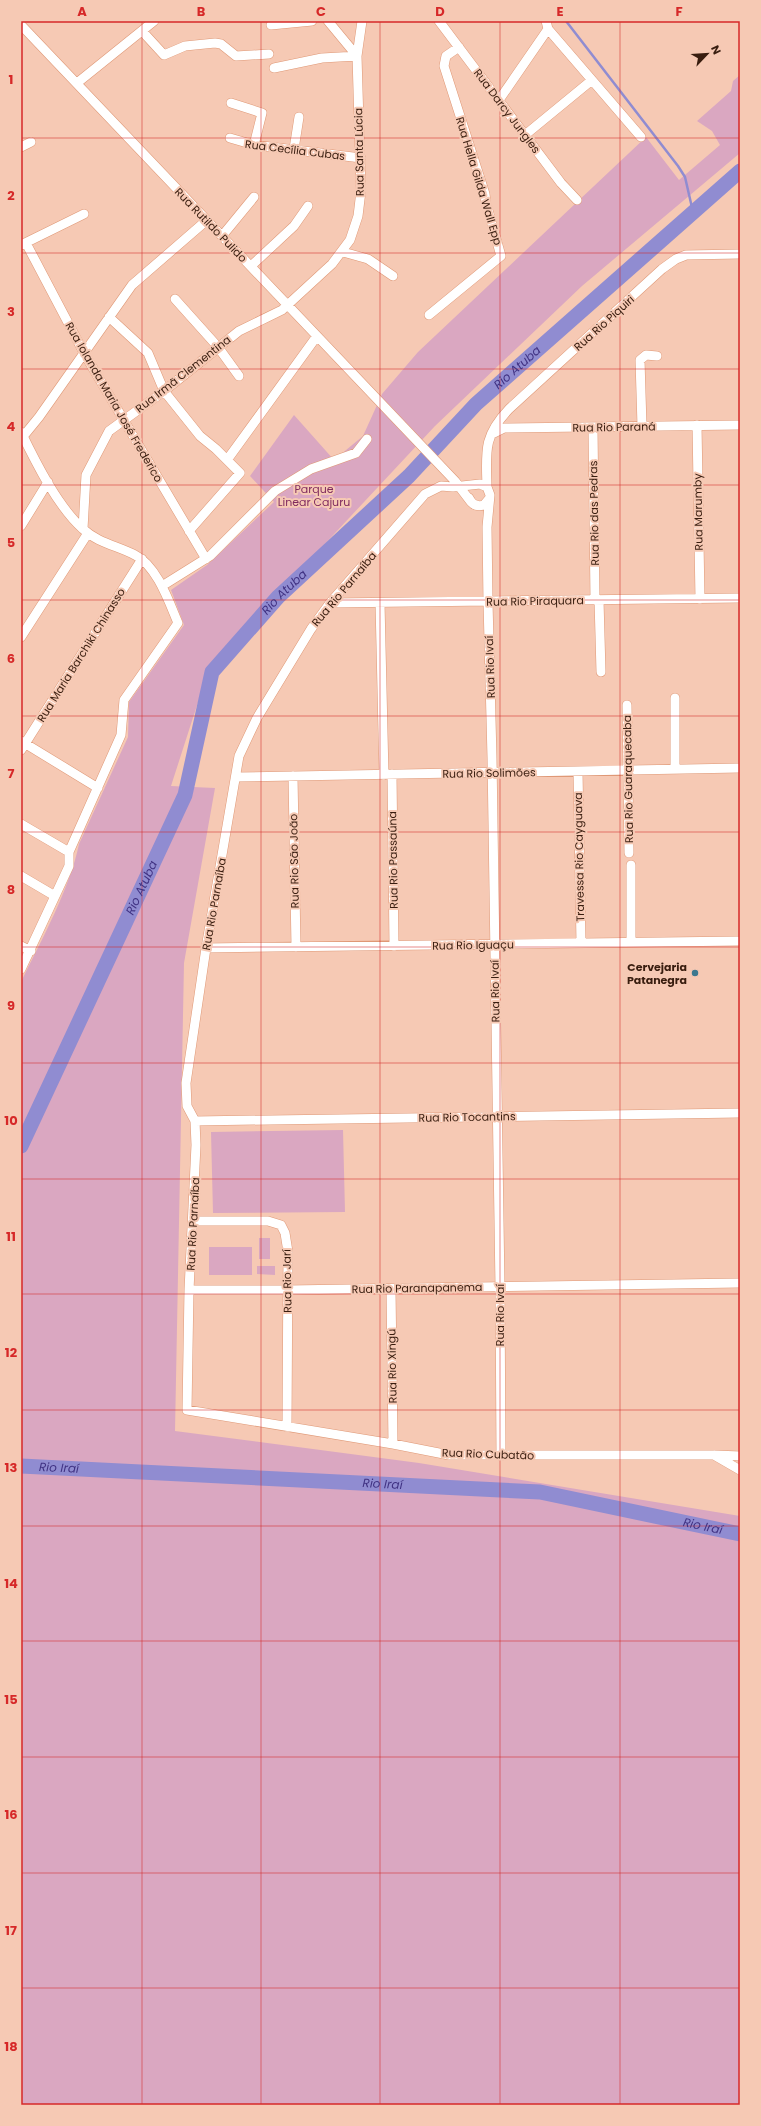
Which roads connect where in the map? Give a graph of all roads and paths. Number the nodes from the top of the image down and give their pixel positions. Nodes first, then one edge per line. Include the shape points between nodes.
1 (154, 21) edge
2 (312, 21) edge
3 (328, 21) edge
4 (362, 21) edge
5 (439, 21) edge
6 (22, 23) edge
7 (271, 25) dead end
8 (547, 25) edge
9 (142, 31) junction
10 (459, 47) junction
11 (269, 54) dead end
12 (357, 56) junction
13 (274, 68) dead end
14 (592, 80) junction
15 (77, 83) junction
16 (498, 100) junction
17 (231, 103) dead end
18 (299, 117) dead end
19 (525, 135) junction
20 (641, 137) dead end
21 (230, 138) dead end
22 (30, 142) dead end
23 (254, 145) junction
24 (21, 147) edge
25 (294, 149) junction
26 (361, 158) junction
27 (254, 197) dead end
28 (577, 200) dead end
29 (308, 206) dead end
30 (84, 214) dead end
31 (207, 220) junction
32 (222, 236) junction
33 (24, 244) edge
34 (343, 252) junction
35 (740, 254) edge
36 (251, 266) junction
37 (393, 276) dead end
38 (175, 299) dead end
39 (288, 305) junction
40 (430, 314) dead end
41 (110, 317) junction
42 (318, 336) junction
43 (218, 347) junction
44 (84, 353) junction
45 (657, 356) dead end
46 (240, 376) dead end
47 (164, 392) junction
48 (124, 420) junction
49 (740, 425) edge
50 (642, 426) junction
51 (697, 426) junction
52 (592, 427) junction
53 (22, 436) edge
54 (490, 437) junction
55 (367, 439) dead end
56 (227, 460) junction
57 (450, 476) joint
58 (48, 482) junction
59 (477, 484) junction
60 (460, 486) junction
61 (487, 487) junction
62 (489, 500) junction
63 (474, 504) junction
64 (21, 526) edge
65 (487, 527) junction
66 (85, 531) junction
67 (190, 531) junction
68 (142, 559) junction
69 (206, 559) junction
70 (162, 586) junction
71 (740, 598) edge
72 (700, 599) junction
73 (597, 600) junction
74 (488, 602) junction
75 (330, 603) junction
76 (380, 603) junction
77 (21, 637) edge
78 (601, 672) dead end
79 (675, 698) dead end
80 (627, 705) dead end
81 (22, 745) edge
82 (740, 768) edge
83 (675, 769) junction
84 (628, 770) junction
85 (578, 771) junction
86 (492, 773) junction
87 (388, 774) junction
88 (237, 776) junction
89 (292, 776) junction
90 (98, 788) junction
91 (21, 824) edge
92 (69, 852) junction
93 (628, 853) dead end
94 (631, 865) dead end
95 (21, 876) edge
96 (55, 896) junction
97 (740, 941) edge
98 (631, 942) junction
99 (581, 943) junction
100 (494, 944) junction
101 (21, 946) edge
102 (394, 946) junction
103 (296, 947) junction
104 (206, 948) junction
105 (31, 950) junction
106 (21, 969) edge
107 (740, 1113) edge
108 (498, 1117) junction
109 (195, 1121) junction
110 (193, 1221) junction
111 (740, 1283) edge
112 (500, 1287) junction
113 (391, 1289) junction
114 (190, 1290) junction
115 (288, 1290) junction
116 (187, 1410) joint
117 (287, 1427) junction
118 (393, 1444) junction
119 (714, 1455) junction
120 (501, 1456) junction
121 (740, 1456) edge
122 (740, 1470) edge

1 - 9 street
2 - 7 street
3 - 12 street
4 - 12 street, Rua Santa Lúcia
5 - 10 street, Rua Darcy Jungles
6 - 15 street, Rua Rutildo Pulido
8 - 14 street
8 - 16 street
9 - 11 street via 164,55 185,46 215,43 221,44 236,56
9 - 15 street
10 - 16 street, Rua Darcy Jungles
10 - 40 street, Rua Hella Gilda Wall Epp via 446,56 444,66 485,194 501,256
12 - 13 street via 322,58
12 - 26 street, Rua Santa Lúcia
14 - 19 street
14 - 20 street
15 - 31 street, Rua Rutildo Pulido
16 - 19 street, Rua Darcy Jungles
17 - 23 street via 262,113
18 - 25 street
19 - 28 street, Rua Darcy Jungles via 560,183
21 - 23 street, Rua Cecília Cubas
22 - 24 street
23 - 25 street, Rua Cecília Cubas
25 - 26 street, Rua Cecília Cubas
26 - 34 street, Rua Santa Lúcia via 358,216
27 - 32 street
29 - 36 street via 294,226
30 - 33 street
31 - 32 street, Rua Rutildo Pulido
31 - 41 street via 132,285
32 - 36 street, Rua Rutildo Pulido
33 - 44 street, Rua Iolanda Maria José Frederico
34 - 37 street via 368,259
34 - 39 street, Rua Santa Lúcia
35 - 54 street, Rua Rio Piquiri via 686,255 676,258 509,409
36 - 39 street, Rua Rutildo Pulido
38 - 43 street
39 - 42 street, Rua Rutildo Pulido
39 - 43 street, Rua Irmã Clementina via 239,331
41 - 44 street
41 - 47 street via 148,354
42 - 56 street
42 - 57 street, Rua Rutildo Pulido
43 - 46 street
43 - 47 street, Rua Irmã Clementina
44 - 48 street, Rua Iolanda Maria José Frederico
44 - 53 street
45 - 50 street via 646,355 640,360
47 - 48 street, Rua Irmã Clementina
47 - 56 street via 200,436
48 - 66 street, Rua Irmã Clementina via 109,431 86,475
48 - 67 street, Rua Iolanda Maria José Frederico
49 - 51 street, Rua Rio Paraná
50 - 51 street, Rua Rio Paraná
50 - 52 street, Rua Rio Paraná
51 - 72 street, Rua Marumby
52 - 54 street, Rua Rio Paraná via 504,428
52 - 73 street, Rua Rio das Pedras
53 - 58 street
54 - 61 street via 486,445
55 - 69 street via 356,453 311,469 275,491
56 - 67 street via 240,473
57 - 60 street, Rua Rio Ivaí
58 - 64 street
58 - 66 street
59 - 60 street
59 - 61 street
59 - 63 street via 468,494
60 - 63 street, Rua Rio Ivaí
60 - 75 street, Rua Rio Parnaíba via 436,487 425,494
61 - 62 street
62 - 63 street via 484,505
62 - 65 street, Rua Rio Ivaí
63 - 65 street, Rua Rio Ivaí
65 - 74 street, Rua Rio Ivaí
66 - 68 street via 100,541
66 - 77 street
67 - 69 street, Rua Iolanda Maria José Frederico
68 - 70 street
68 - 81 street, Rua Maria Barchiki Chinasso
69 - 70 street
70 - 90 street via 178,623 126,697 121,735
71 - 72 street, Rua Rio Piraquara
72 - 73 street, Rua Rio Piraquara
73 - 74 street, Rua Rio Piraquara
73 - 78 street, Rua Rio das Pedras
74 - 76 street, Rua Rio Piraquara
74 - 86 street, Rua Rio Ivaí
75 - 76 street, Rua Rio Piraquara
75 - 88 street, Rua Rio Parnaíba via 311,628 257,718 239,756
76 - 87 street, Rua Rio Passaúna
79 - 83 street
80 - 84 street, Rua Rio Guaraquecaba
81 - 90 street
82 - 83 street, Rua Rio Solimões
83 - 84 street, Rua Rio Solimões
84 - 85 street, Rua Rio Solimões
84 - 93 street, Rua Rio Guaraquecaba
85 - 86 street, Rua Rio Solimões
85 - 99 street, Travessa Rio Cayguava
86 - 87 street, Rua Rio Solimões
86 - 100 street, Rua Rio Ivaí
87 - 89 street, Rua Rio Solimões
87 - 102 street, Rua Rio Passaúna
88 - 89 street, Rua Rio Solimões
88 - 104 street, Rua Rio Parnaíba
89 - 103 street, Rua Rio São João
90 - 92 street
91 - 92 street
92 - 96 street via 69,866
94 - 98 street
95 - 96 street
96 - 105 street
97 - 98 street, Rua Rio Iguaçu
98 - 99 street, Rua Rio Iguaçu
99 - 100 street, Rua Rio Iguaçu
100 - 102 street, Rua Rio Iguaçu
100 - 108 street, Rua Rio Ivaí
101 - 105 street
102 - 103 street, Rua Rio Iguaçu
103 - 104 street, Rua Rio Iguaçu
104 - 109 street, Rua Rio Parnaíba via 186,1083 186,1106
105 - 106 street
107 - 108 street, Rua Rio Tocantins
108 - 109 street, Rua Rio Tocantins
108 - 112 street, Rua Rio Ivaí
109 - 110 street, Rua Rio Parnaíba
110 - 114 street, Rua Rio Parnaíba
110 - 115 street, Rua Rio Jarí via 268,1221 281,1225 288,1252
111 - 112 street, Rua Rio Paranapanema
112 - 113 street, Rua Rio Paranapanema
112 - 120 street, Rua Rio Ivaí
113 - 115 street, Rua Rio Paranapanema
113 - 118 street, Rua Rio Xingú
114 - 115 street, Rua Rio Paranapanema
114 - 116 street, Rua Rio Parnaíba
115 - 117 street, Rua Rio Jarí
116 - 117 street, Rua Rio Cubatão
117 - 118 street, Rua Rio Cubatão
118 - 120 street, Rua Rio Cubatão via 450,1455
119 - 120 street, Rua Rio Cubatão
119 - 121 street, Rua Rio Cubatão
119 - 122 street

